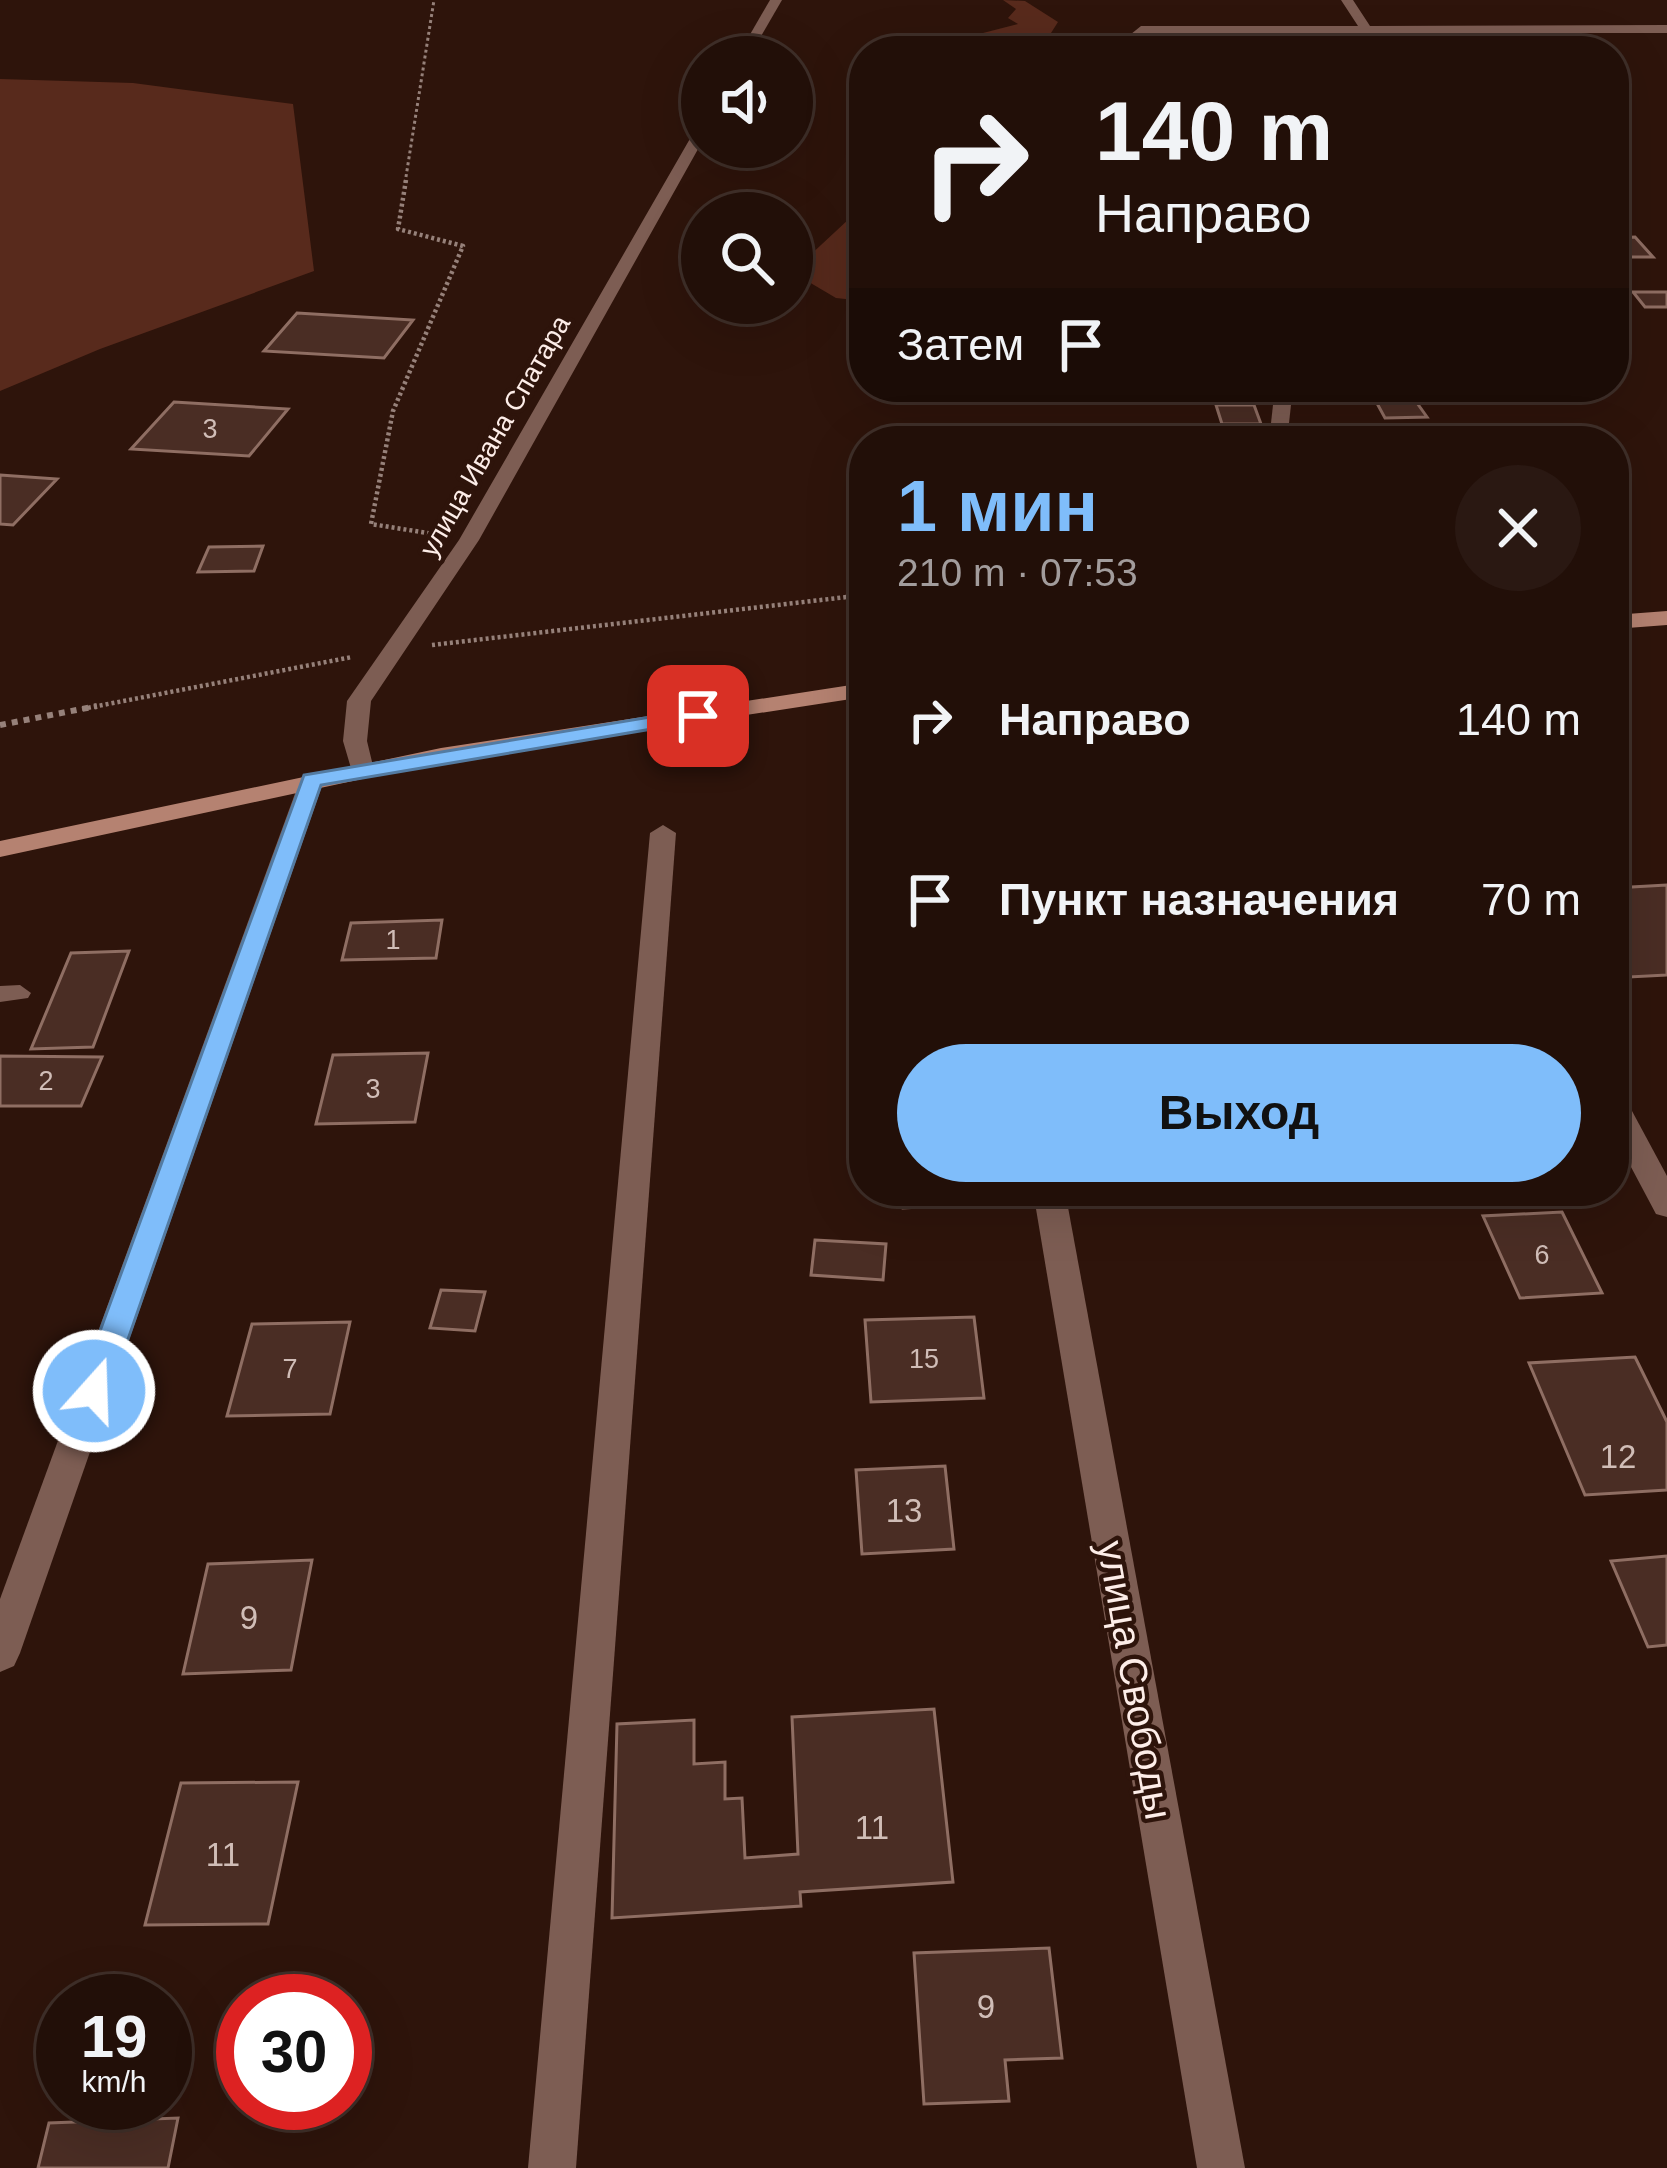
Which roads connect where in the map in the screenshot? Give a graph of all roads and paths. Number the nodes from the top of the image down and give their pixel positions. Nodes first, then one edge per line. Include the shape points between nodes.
1 (434, 0) edge
2 (776, 0) edge
3 (1347, 0) edge
4 (1667, 29) edge
5 (1370, 32) junction
6 (755, 36) edge
7 (1134, 36) edge
8 (1372, 36) edge
9 (681, 167) edge
10 (470, 540) junction
11 (1667, 619) edge
12 (1629, 621) edge
13 (849, 692) edge
14 (362, 770) junction
15 (312, 780) junction
16 (663, 833) dead end
17 (0, 849) edge
18 (1629, 1134) edge
19 (1667, 1205) edge
20 (1052, 1206) edge
21 (0, 1653) edge
22 (552, 2168) edge
23 (1220, 2168) edge

1 - 10 path via 398,229 463,246 393,411 371,524
2 - 6 street
3 - 5 street
4 - 5 street
5 - 7 street
5 - 8 street
9 - 10 street, улица Ивана Спатара
10 - 14 street, улица Ивана Спатара via 359,701
11 - 12 main road
13 - 14 main road
14 - 15 main road
15 - 17 main road
15 - 21 street
16 - 22 street
18 - 19 street
20 - 23 street, улица Свободы

